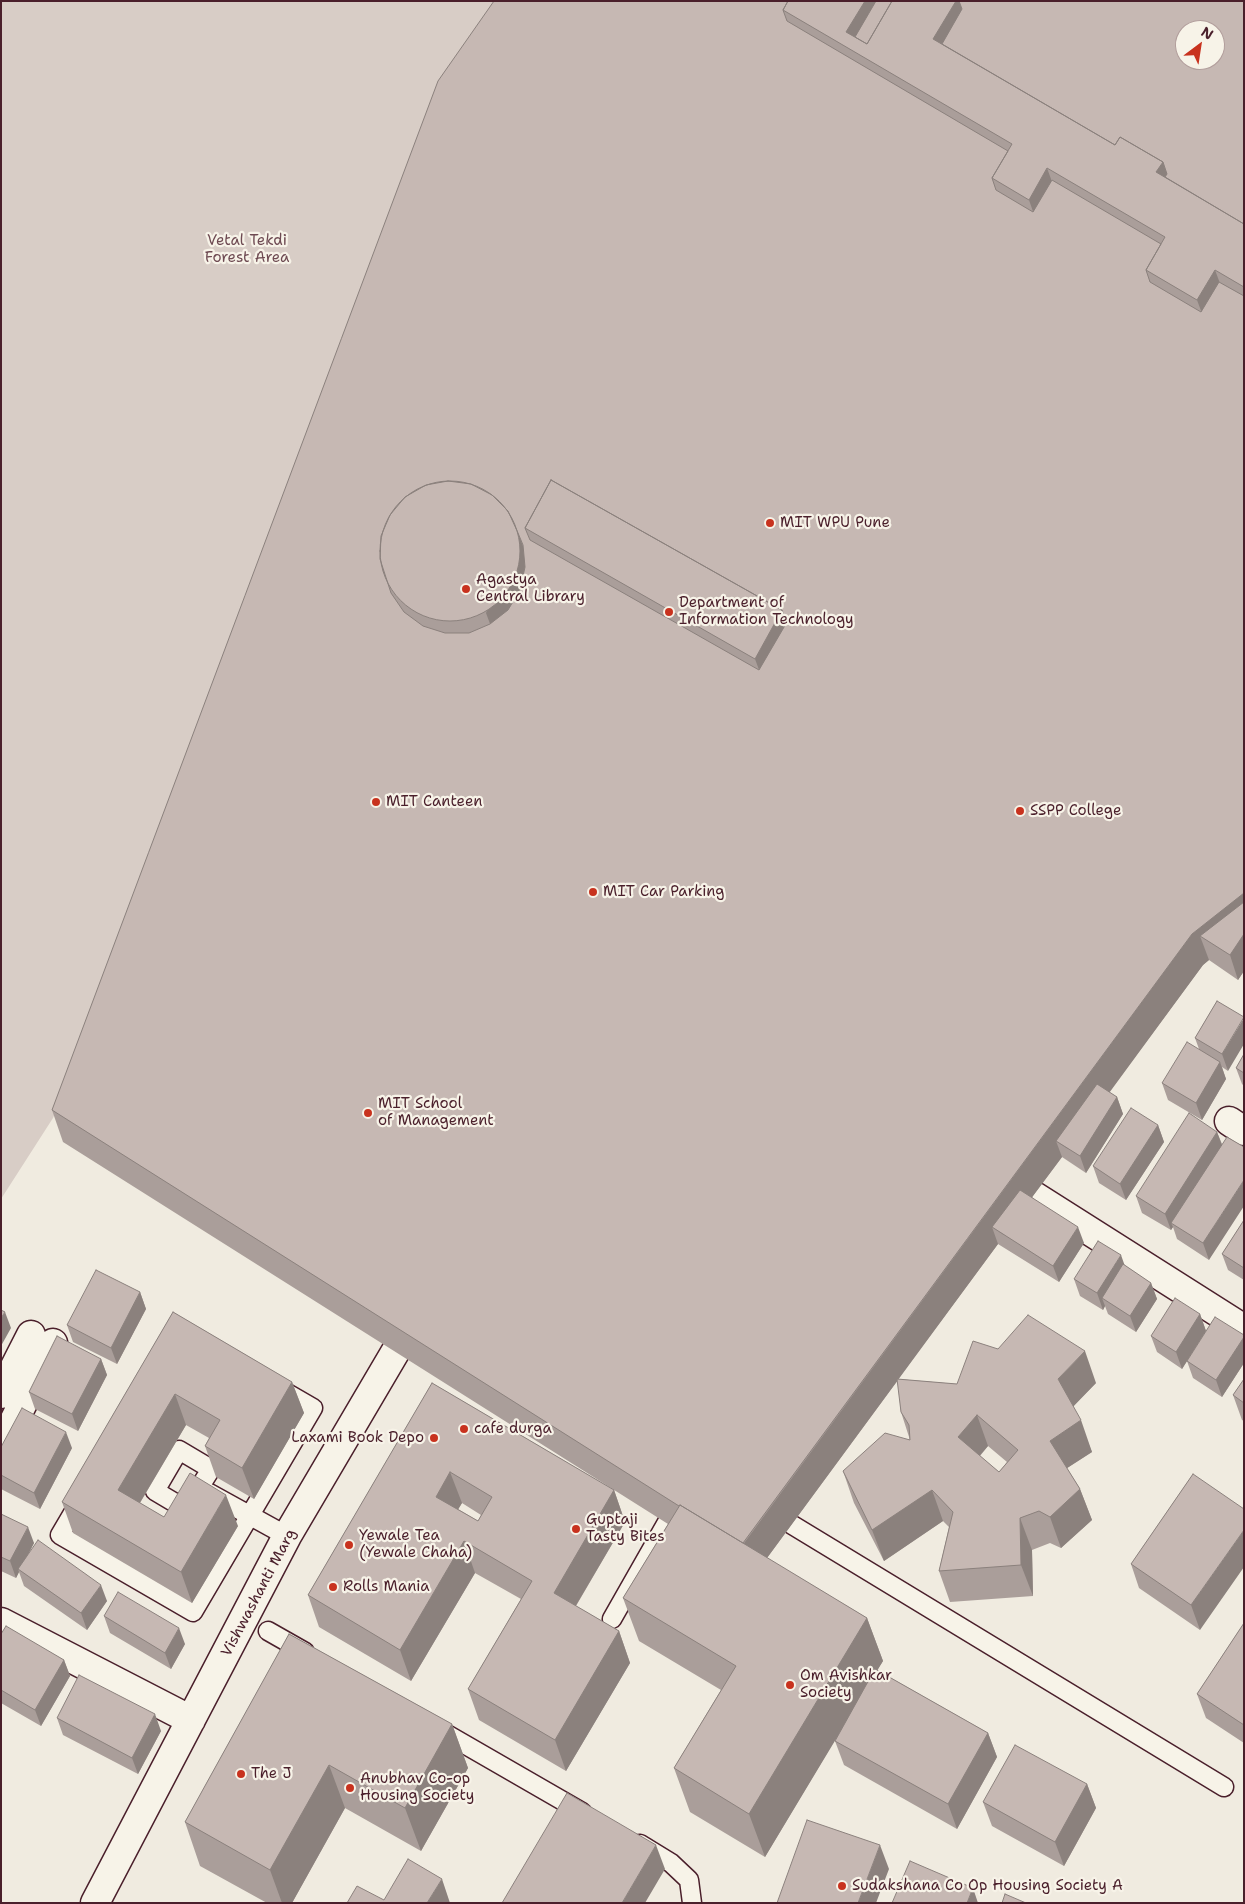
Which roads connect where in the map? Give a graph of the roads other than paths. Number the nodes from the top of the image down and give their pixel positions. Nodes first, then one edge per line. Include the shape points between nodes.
1 (983, 1163) edge
2 (446, 1316) edge
3 (1244, 1329) edge
4 (1, 1394) edge
5 (1, 1447) edge
6 (200, 1488) edge
7 (684, 1492) edge
8 (756, 1503) edge
9 (249, 1515) junction
10 (287, 1536) junction
11 (612, 1619) dead end
12 (1, 1622) edge
13 (268, 1632) dead end
14 (320, 1661) edge
15 (190, 1720) junction
16 (423, 1720) edge
17 (1224, 1787) dead end
18 (594, 1818) edge
19 (628, 1838) edge
20 (95, 1903) edge
21 (692, 1903) edge

1 - 3 street
2 - 10 street, Vishwashanti Marg via 407,1332
4 - 5 street via 42,1339
6 - 9 lane
7 - 11 lane
8 - 17 lane
9 - 9 lane via 312,1408 180,1331 60,1535 193,1612
9 - 10 lane
10 - 15 street, Vishwashanti Marg
12 - 15 street
13 - 14 lane
15 - 20 street, Vishwashanti Marg
16 - 18 lane
19 - 21 lane via 671,1862 688,1880

